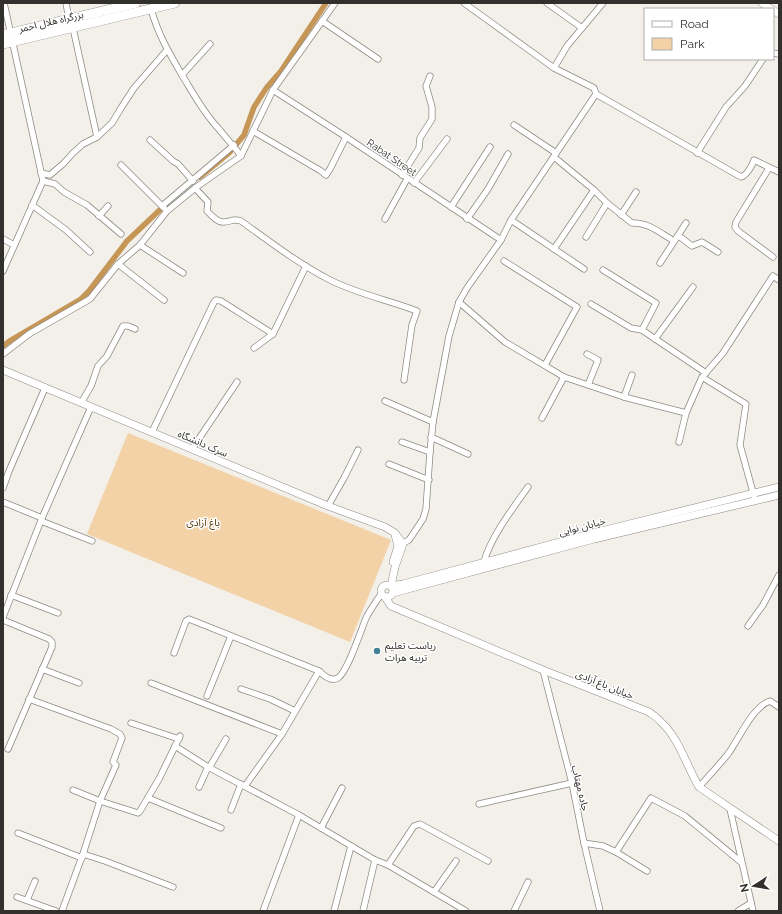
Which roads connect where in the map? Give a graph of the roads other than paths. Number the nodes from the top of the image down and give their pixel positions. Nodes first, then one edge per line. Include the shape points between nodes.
1 (4, 3) edge
2 (66, 3) edge
3 (136, 3) edge
4 (175, 3) edge
5 (335, 3) edge
6 (464, 3) edge
7 (547, 3) edge
8 (603, 3) edge
9 (151, 9) junction
10 (322, 21) junction
11 (71, 23) junction
12 (582, 28) junction
13 (9, 37) edge
14 (3, 44) edge
15 (210, 44) dead end
16 (167, 50) junction
17 (378, 59) dead end
18 (762, 60) edge
19 (554, 68) junction
20 (182, 75) junction
21 (430, 76) dead end
22 (273, 90) junction
23 (596, 94) junction
24 (514, 125) dead end
25 (253, 131) junction
26 (97, 137) junction
27 (346, 137) junction
28 (448, 138) dead end
29 (150, 140) dead end
30 (234, 145) junction
31 (490, 147) dead end
32 (697, 153) junction
33 (508, 154) dead end
34 (555, 155) junction
35 (241, 156) junction
36 (121, 165) dead end
37 (770, 168) junction
38 (779, 172) edge
39 (41, 173) junction
40 (405, 177) junction
41 (43, 181) junction
42 (193, 181) junction
43 (414, 183) junction
44 (195, 188) junction
45 (594, 190) junction
46 (636, 192) dead end
47 (607, 203) junction
48 (32, 206) junction
49 (108, 206) dead end
50 (162, 206) junction
51 (451, 207) junction
52 (167, 212) junction
53 (622, 215) junction
54 (99, 216) junction
55 (385, 219) dead end
56 (468, 219) junction
57 (511, 220) junction
58 (686, 223) dead end
59 (121, 234) dead end
60 (586, 237) dead end
61 (3, 239) edge
62 (675, 239) junction
63 (501, 240) junction
64 (140, 244) junction
65 (14, 245) junction
66 (554, 249) junction
67 (90, 252) dead end
68 (718, 252) dead end
69 (773, 257) dead end
70 (504, 261) dead end
71 (118, 264) junction
72 (660, 264) dead end
73 (306, 266) junction
74 (584, 269) dead end
75 (603, 270) dead end
76 (3, 271) edge
77 (183, 273) dead end
78 (779, 280) edge
79 (693, 287) dead end
80 (164, 300) dead end
81 (459, 302) junction
82 (591, 304) dead end
83 (135, 329) dead end
84 (642, 330) junction
85 (273, 334) junction
86 (655, 339) junction
87 (254, 348) dead end
88 (3, 354) edge
89 (587, 354) dead end
90 (545, 365) junction
91 (3, 370) edge
92 (632, 375) dead end
93 (704, 375) junction
94 (564, 377) junction
95 (404, 380) dead end
96 (237, 382) dead end
97 (588, 385) junction
98 (44, 388) junction
99 (624, 397) junction
100 (385, 401) dead end
101 (81, 403) junction
102 (91, 407) junction
103 (686, 413) junction
104 (542, 418) dead end
105 (433, 422) junction
106 (152, 432) junction
107 (431, 438) junction
108 (402, 442) dead end
109 (678, 442) dead end
110 (192, 449) junction
111 (358, 450) dead end
112 (430, 452) junction
113 (468, 454) dead end
114 (389, 464) dead end
115 (428, 480) junction
116 (779, 487) edge
117 (3, 488) edge
118 (528, 488) dead end
119 (752, 493) junction
120 (779, 495) edge
121 (756, 501) junction
122 (3, 502) edge
123 (328, 506) junction
124 (42, 520) junction
125 (92, 541) dead end
126 (401, 545) junction
127 (484, 562) junction
128 (395, 567) junction
129 (779, 575) edge
130 (410, 582) junction
131 (390, 588) junction
132 (11, 596) junction
133 (383, 596) junction
134 (58, 613) dead end
135 (3, 617) edge
136 (3, 620) edge
137 (748, 626) dead end
138 (231, 636) junction
139 (174, 653) dead end
140 (42, 669) junction
141 (543, 670) junction
142 (319, 671) junction
143 (79, 683) dead end
144 (151, 683) dead end
145 (241, 689) dead end
146 (207, 696) dead end
147 (30, 699) junction
148 (779, 707) edge
149 (295, 711) junction
150 (131, 723) dead end
151 (282, 734) junction
152 (226, 739) dead end
153 (175, 746) junction
154 (8, 749) dead end
155 (208, 767) junction
156 (572, 782) junction
157 (243, 785) junction
158 (199, 787) dead end
159 (699, 787) junction
160 (342, 788) dead end
161 (73, 790) dead end
162 (148, 798) junction
163 (100, 801) junction
164 (479, 804) dead end
165 (730, 809) junction
166 (231, 810) dead end
167 (299, 815) junction
168 (221, 828) dead end
169 (321, 828) junction
170 (18, 834) dead end
171 (779, 841) edge
172 (584, 843) junction
173 (351, 846) junction
174 (616, 852) junction
175 (83, 856) junction
176 (375, 860) junction
177 (488, 861) dead end
178 (456, 862) dead end
179 (742, 862) junction
180 (388, 865) junction
181 (647, 871) dead end
182 (35, 881) dead end
183 (528, 882) dead end
184 (174, 887) dead end
185 (434, 892) junction
186 (17, 897) dead end
187 (27, 900) junction
188 (751, 903) junction
189 (56, 911) edge
190 (62, 911) edge
191 (263, 911) edge
192 (334, 911) edge
193 (363, 911) edge
194 (466, 911) edge
195 (514, 911) edge
196 (600, 911) edge
197 (738, 911) edge
198 (753, 911) edge

1 - 13 street
2 - 11 street
3 - 11 highway, بزرگراه هلال احمر
4 - 9 highway, بزرگراه هلال احمر
5 - 10 street
6 - 19 street
7 - 12 street
8 - 12 street
9 - 11 highway, بزرگراه هلال احمر
9 - 16 street
10 - 17 street
10 - 22 street
11 - 13 highway, بزرگراه هلال احمر
11 - 26 street
12 - 19 street
13 - 14 highway, بزرگراه هلال احمر
13 - 39 street
15 - 20 street
16 - 20 street
16 - 26 street via 134,88 112,123
18 - 32 street via 745,86 726,107
19 - 23 street via 594,88
20 - 30 street via 202,108
21 - 40 street via 426,86 432,107 432,119 420,138 419,148
22 - 25 street
22 - 27 street, Rabat Street
23 - 32 street
23 - 34 street
24 - 34 street
25 - 27 street via 326,175
25 - 35 street
26 - 39 street via 73,152 50,175
27 - 40 street, Rabat Street
28 - 43 street
29 - 42 street
30 - 35 street
30 - 42 street
31 - 51 street
32 - 37 street via 740,177 744,176 754,160
33 - 56 street
34 - 45 street
34 - 57 street
35 - 44 street
36 - 50 street
37 - 38 street
37 - 69 street via 735,227
39 - 41 street
40 - 43 street, Rabat Street
40 - 55 street
41 - 48 street
41 - 54 street via 55,184 88,205
42 - 50 street
43 - 51 street, Rabat Street
44 - 52 street
44 - 73 street via 208,202 207,211 219,221 241,221
45 - 47 street
45 - 66 street
46 - 53 street
47 - 53 street
47 - 60 street
48 - 65 street
48 - 67 street via 66,230
49 - 54 street
50 - 52 street
51 - 56 street, Rabat Street
52 - 64 street
53 - 62 street via 632,223 640,222
54 - 59 street
56 - 63 street, Rabat Street
57 - 63 street
57 - 66 street
58 - 62 street
61 - 65 street
62 - 68 street via 681,237 692,246 702,242
62 - 72 street
63 - 81 street
64 - 71 street
64 - 77 street
65 - 76 street
66 - 74 street
70 - 90 street via 577,307
71 - 80 street
71 - 88 street via 90,299 30,334
73 - 85 street
73 - 95 street via 356,291 417,311 412,325
75 - 84 street via 656,303
78 - 93 street via 773,276 723,353
79 - 86 street
81 - 90 street via 505,342
81 - 105 street via 449,336
82 - 84 street via 631,328
83 - 101 street via 123,326 107,356 98,366
84 - 86 street
85 - 87 street
85 - 106 street via 216,300
86 - 93 street
89 - 97 street via 598,360
90 - 94 street
91 - 98 street, سرک دانشگاه
92 - 99 street
93 - 103 street
93 - 119 street via 746,404 740,446
94 - 97 street
94 - 104 street
96 - 110 street
97 - 99 street
98 - 101 street, سرک دانشگاه
98 - 117 street
99 - 103 street
100 - 105 street
101 - 102 street, سرک دانشگاه
102 - 106 street, سرک دانشگاه
102 - 124 street
103 - 109 street
105 - 107 street
106 - 110 street, سرک دانشگاه
107 - 112 street
107 - 113 street
108 - 112 street
110 - 123 street, سرک دانشگاه
111 - 123 street
112 - 115 street
114 - 115 street
115 - 126 street via 423,519 409,540
116 - 119 street, خیابان نوایی
118 - 127 street via 491,543
119 - 121 street
119 - 127 street, خیابان نوایی
120 - 121 street, خیابان نوایی
121 - 131 street, خیابان نوایی
122 - 124 street
123 - 126 street, سرک دانشگاه via 385,527 395,533
124 - 125 street
124 - 132 street
126 - 128 street
126 - 131 street
127 - 130 street, خیابان نوایی
128 - 130 street via 398,577
128 - 131 street
129 - 137 street
130 - 131 street, خیابان نوایی
131 - 133 street via 390,596
131 - 133 street via 382,586 380,591
132 - 134 street
132 - 135 street
133 - 141 street, خیابان باغ آزادی via 391,606
133 - 142 street via 367,617 340,677 332,679
136 - 140 street via 52,642
138 - 139 street via 189,619
138 - 142 street
138 - 146 street
140 - 143 street
140 - 147 street
141 - 156 street, جاده مهتاب
141 - 159 street, خیابان باغ آزادی via 649,712 662,723 675,740
142 - 149 street
144 - 151 street
145 - 149 street
147 - 154 street
147 - 163 street via 120,734 122,738 114,762 116,765
148 - 159 street via 770,701 762,705 728,754
149 - 151 street
150 - 153 street via 179,737
151 - 157 street
152 - 155 street
153 - 155 street
153 - 162 street
155 - 157 street
155 - 158 street
156 - 164 street
156 - 172 street, جاده مهتاب
157 - 166 street
157 - 167 street
159 - 165 street, خیابان باغ آزادی
160 - 169 street
161 - 163 street
162 - 163 street via 138,813
162 - 168 street
163 - 175 street
165 - 171 street, خیابان باغ آزادی
165 - 179 street
167 - 169 street
167 - 191 street
169 - 173 street
170 - 175 street
172 - 174 street via 603,846
172 - 196 street, جاده مهتاب
173 - 176 street
173 - 192 street
174 - 179 street via 651,798 685,816
174 - 181 street
175 - 184 street via 105,861
175 - 190 street
176 - 180 street
176 - 193 street
177 - 180 street via 420,824 414,826
178 - 185 street
179 - 188 street
180 - 185 street
182 - 187 street
183 - 195 street
185 - 194 street
186 - 187 street
187 - 189 street
188 - 197 street
188 - 198 street

